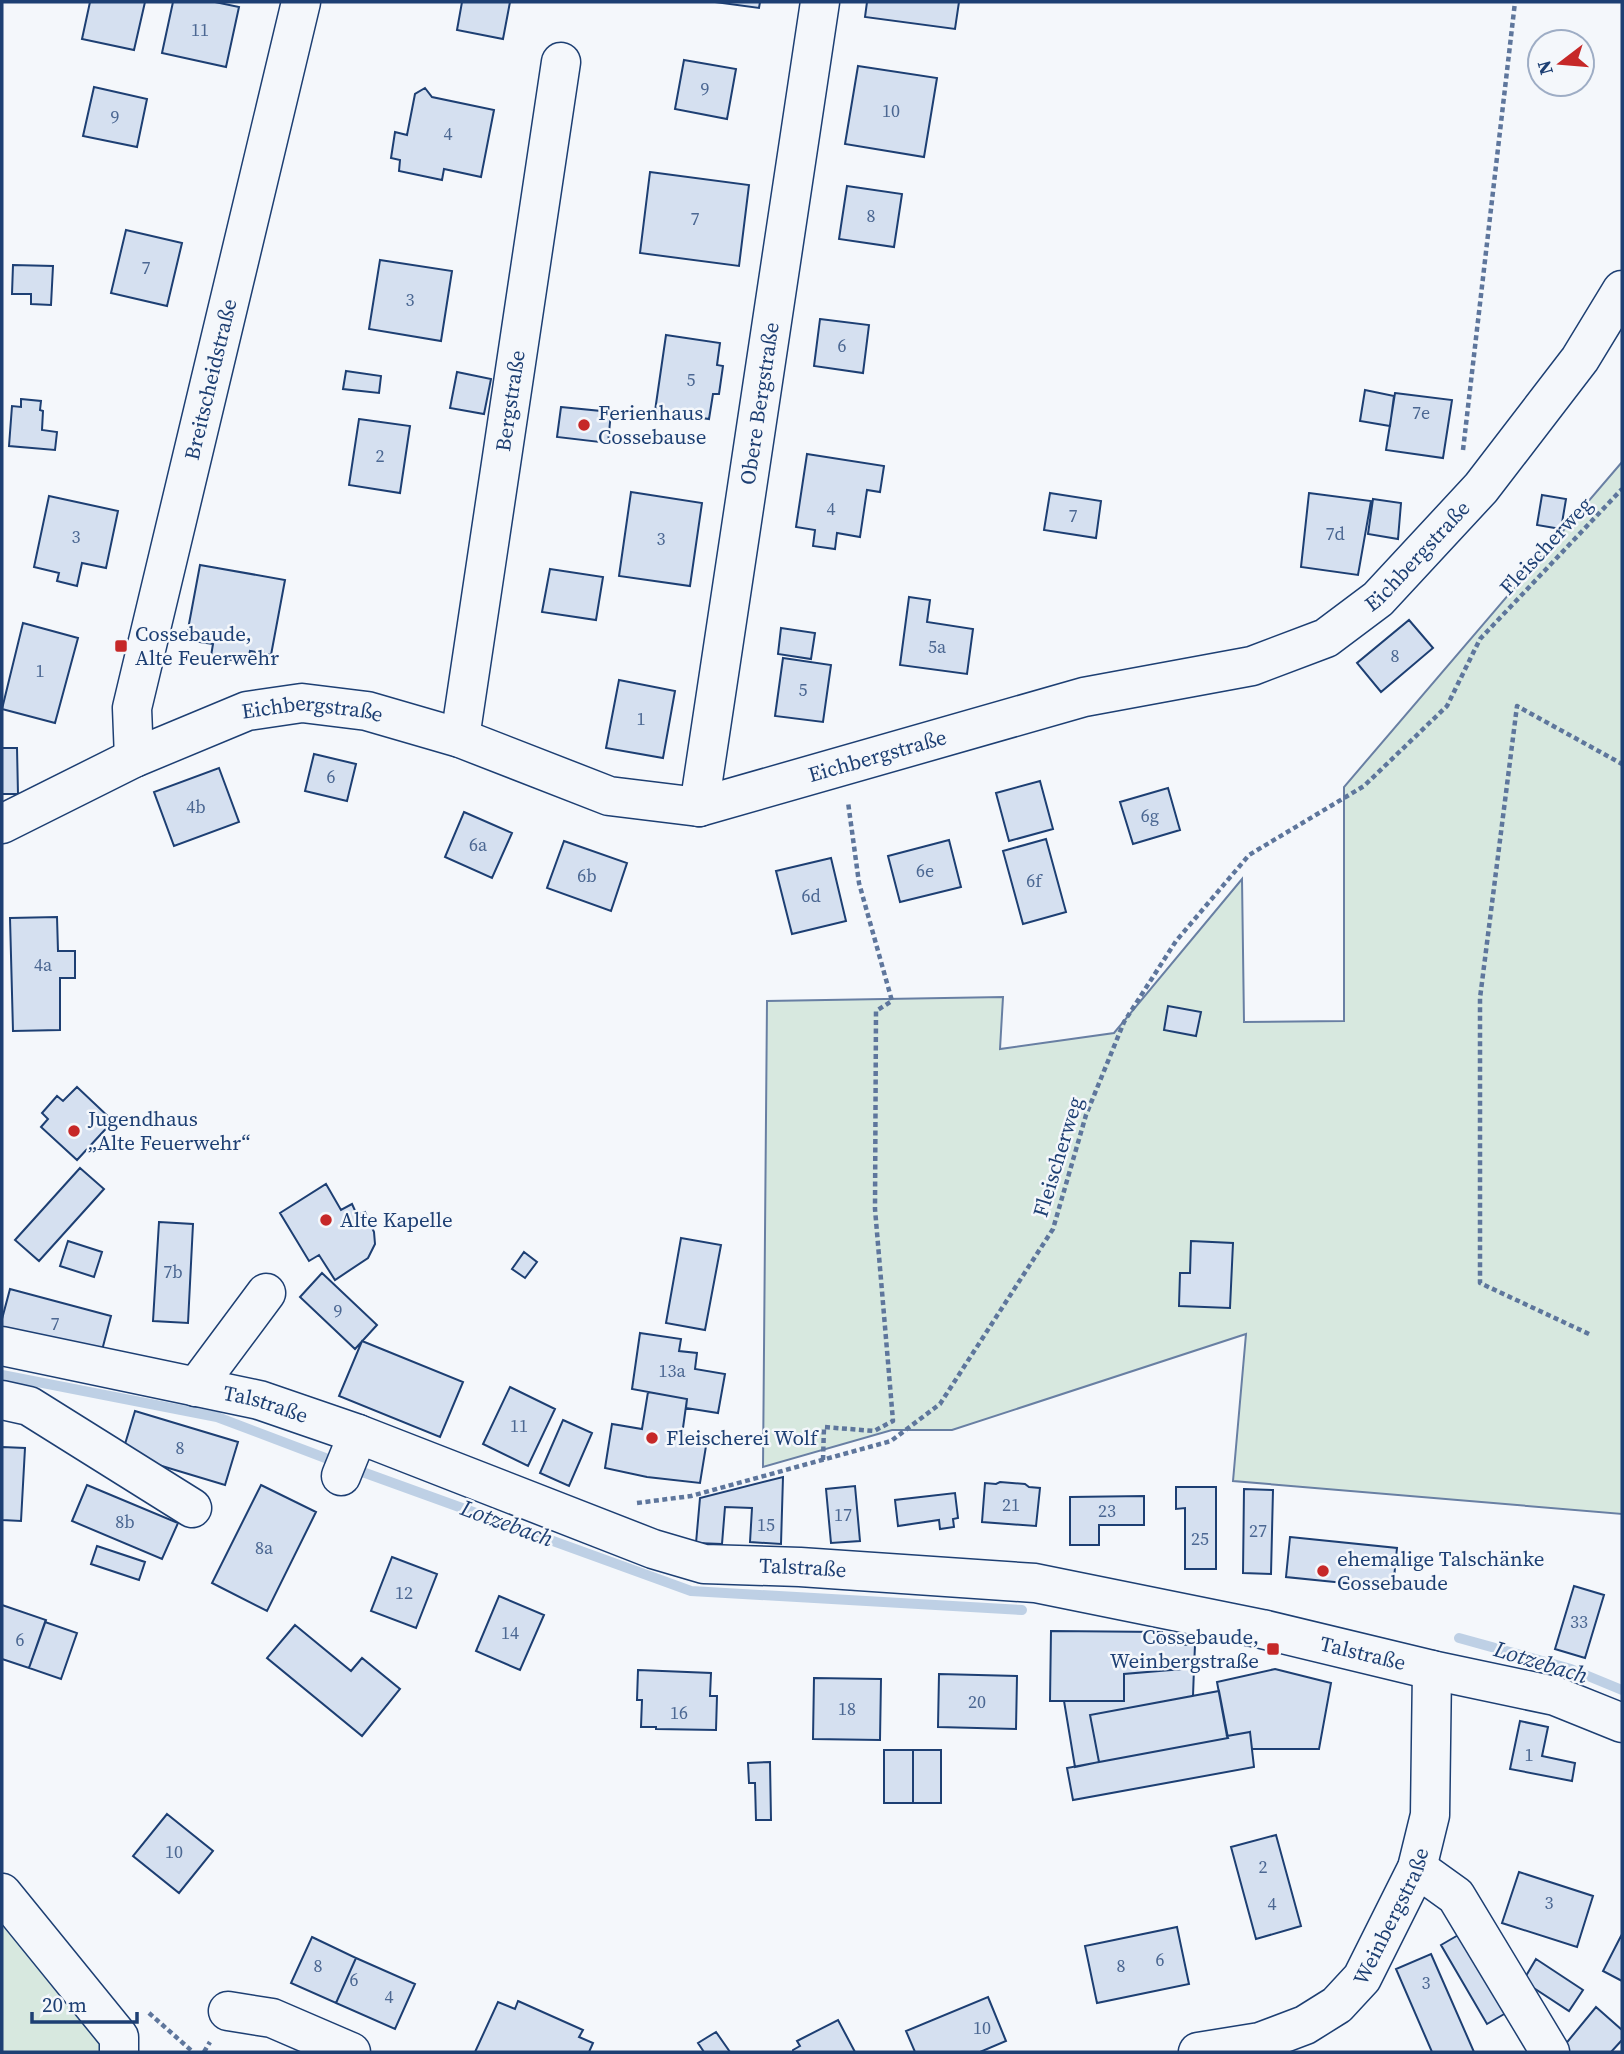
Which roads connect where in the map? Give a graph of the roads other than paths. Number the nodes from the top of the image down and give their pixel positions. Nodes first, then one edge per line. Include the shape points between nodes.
1 (300, 2) edge
2 (820, 2) edge
3 (561, 62) dead end
4 (1622, 290) edge
5 (460, 738) junction
6 (134, 758) junction
7 (699, 807) junction
8 (2, 824) edge
9 (265, 1293) dead end
10 (21, 1378) edge
11 (196, 1387) junction
12 (191, 1508) dead end
13 (1432, 1670) junction
14 (1622, 1723) edge
15 (1417, 1868) junction
16 (2, 1893) edge
17 (228, 2011) dead end
18 (119, 2052) edge
19 (351, 2052) edge
20 (1198, 2052) edge
21 (1550, 2052) edge

1 - 6 street, Breitscheidstraße via 132,708
2 - 7 street, Obere Bergstraße
3 - 5 street, Bergstraße
4 - 7 street, Eichbergstraße via 1580,359 1469,502 1378,599 1326,638 1252,666 1084,697
5 - 6 street, Eichbergstraße via 367,711 302,703 247,711
5 - 7 street, Eichbergstraße via 609,796
6 - 8 street, Eichbergstraße
9 - 11 street
10 - 11 street, Talstraße
10 - 12 street, Talstraße
11 - 13 street, Talstraße via 259,1400 349,1455 704,1564 1035,1583 1262,1629
13 - 14 street, Talstraße via 1555,1696
13 - 15 street, Weinbergstraße via 1430,1815
15 - 20 street, Weinbergstraße via 1362,1978 1337,2005 1305,2025 1260,2042
15 - 21 street via 1456,1896
16 - 18 street via 119,2037
17 - 19 street via 272,2018

